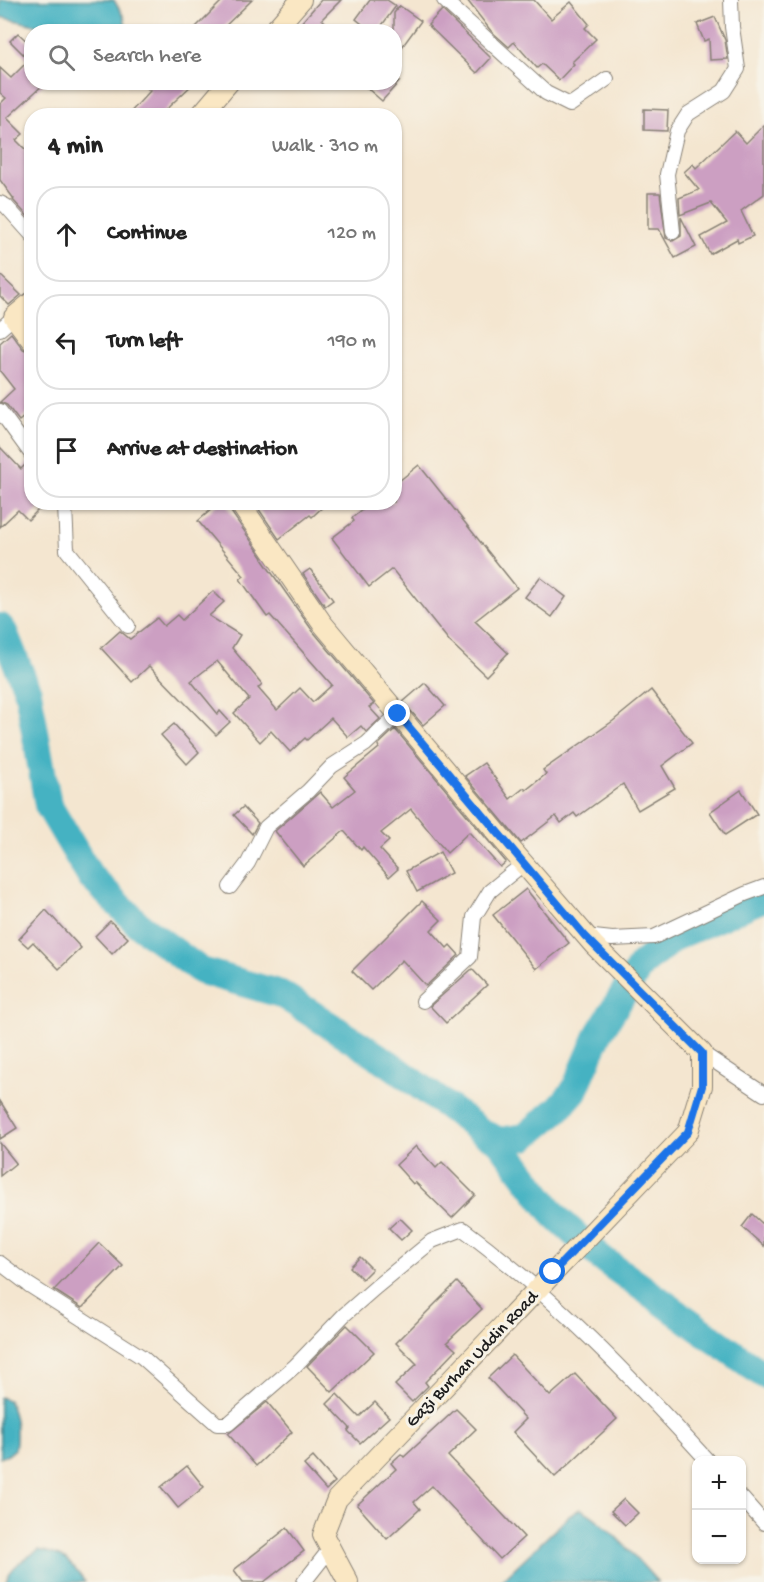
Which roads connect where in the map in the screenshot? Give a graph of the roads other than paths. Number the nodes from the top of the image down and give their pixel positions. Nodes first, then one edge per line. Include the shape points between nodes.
1 (301, 0) edge
2 (444, 0) edge
3 (731, 0) edge
4 (280, 24) edge
5 (607, 80) dead end
6 (222, 90) edge
7 (207, 108) edge
8 (0, 203) edge
9 (24, 226) edge
10 (673, 232) dead end
11 (24, 309) edge
12 (7, 323) edge
13 (24, 335) edge
14 (0, 411) edge
15 (24, 444) edge
16 (65, 510) edge
17 (244, 510) edge
18 (128, 626) dead end
19 (398, 714) junction
20 (523, 864) junction
21 (230, 887) dead end
22 (764, 887) edge
23 (589, 940) junction
24 (423, 1001) dead end
25 (702, 1053) junction
26 (764, 1094) edge
27 (0, 1263) edge
28 (538, 1287) junction
29 (702, 1456) edge
30 (746, 1503) edge
31 (764, 1523) edge
32 (330, 1549) junction
33 (304, 1582) edge
34 (348, 1582) edge

1 - 4 street
2 - 5 street via 546,93 570,105
3 - 10 street via 738,69 724,91 688,114 677,131 667,174
6 - 7 street
8 - 9 street
11 - 12 street
12 - 13 street
14 - 15 street
16 - 18 street via 67,550
17 - 19 street via 322,623
19 - 20 street
19 - 21 street via 366,744 332,766 266,827 248,863
20 - 23 street
20 - 24 street via 490,891 474,917 470,957
22 - 23 street via 654,937
23 - 25 street
25 - 26 street
25 - 28 street, Gazi Burhan Uddin Road via 702,1086 688,1132
27 - 28 street via 29,1286 142,1357 217,1424 228,1424 295,1366 344,1315 432,1241 463,1229
28 - 29 street via 624,1370
28 - 32 street, Gazi Burhan Uddin Road via 337,1499 323,1535
30 - 31 street
32 - 33 street
32 - 34 street, Gazi Burhan Uddin Road

